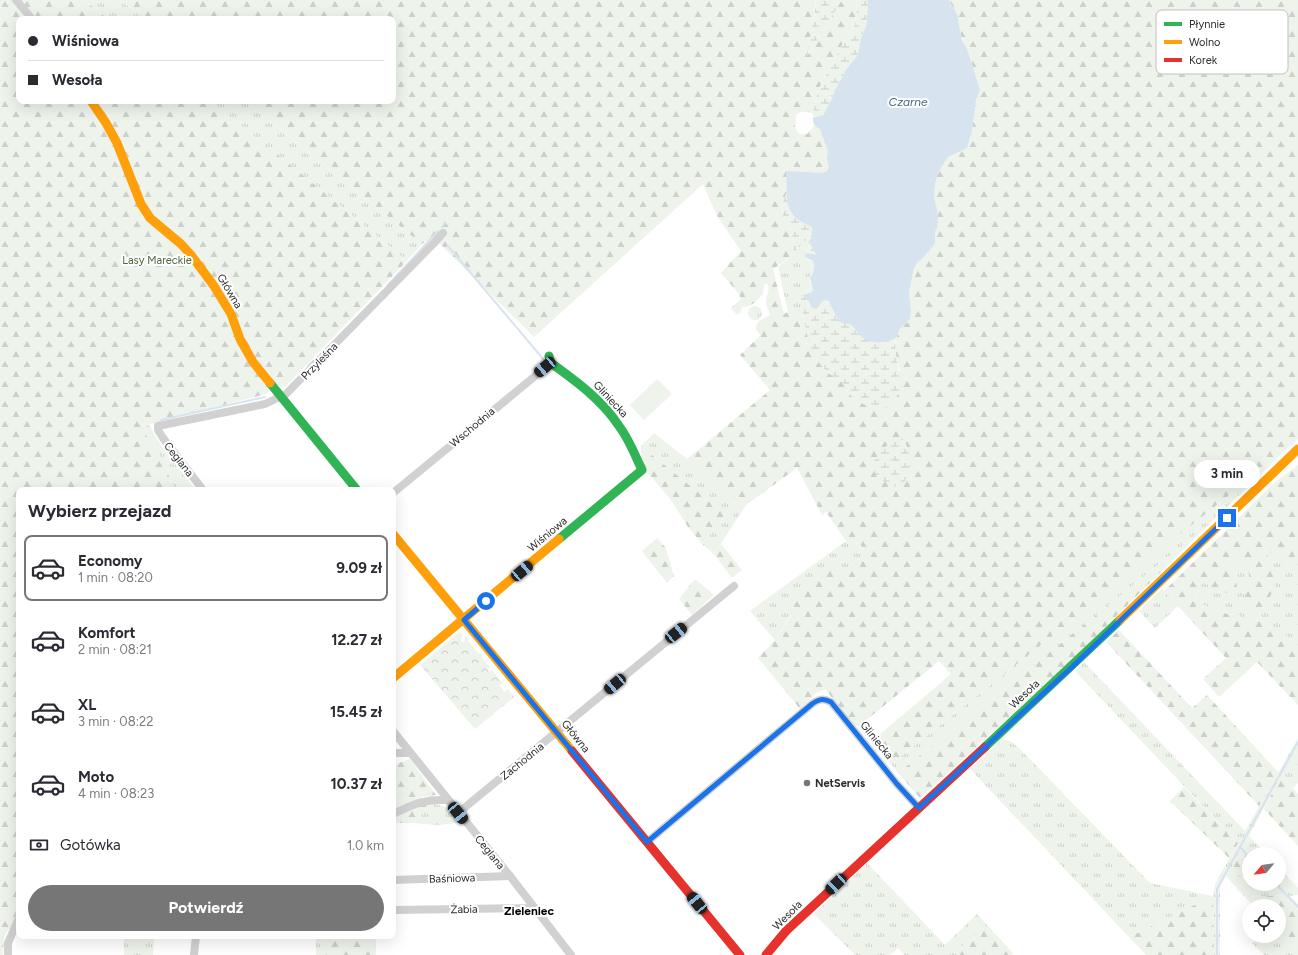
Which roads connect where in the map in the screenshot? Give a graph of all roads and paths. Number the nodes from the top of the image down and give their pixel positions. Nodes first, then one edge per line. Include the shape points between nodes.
1 (16, 0) edge
2 (29, 16) edge
3 (93, 104) edge
4 (443, 233) dead end
5 (550, 359) joint
6 (280, 396) junction
7 (158, 426) joint
8 (1298, 449) edge
9 (642, 470) joint
10 (201, 487) edge
11 (355, 487) edge
12 (396, 490) edge
13 (396, 538) edge
14 (734, 586) dead end
15 (464, 620) junction
16 (396, 676) edge
17 (558, 732) junction
18 (396, 735) edge
19 (396, 753) edge
20 (410, 753) junction
21 (447, 800) junction
22 (919, 808) junction
23 (396, 813) edge
24 (458, 813) junction
25 (647, 842) junction
26 (510, 876) junction
27 (396, 880) edge
28 (535, 908) junction
29 (396, 910) edge
30 (16, 925) edge
31 (196, 939) edge
32 (8, 955) edge
33 (194, 955) edge
34 (571, 955) edge
35 (740, 955) edge
36 (766, 955) edge

1 - 2 street
3 - 6 street, Główna via 117,143 144,209 150,218 181,244 214,286 231,314 246,352
4 - 6 street, Przyleśna via 291,389
5 - 9 street, Gliniecka via 589,392 616,421
5 - 12 street, Wschodnia
6 - 7 street, Przyleśna via 265,404
6 - 11 street, Główna
7 - 10 street, Ceglana via 163,438
8 - 22 street, Wesoła via 1144,598
9 - 15 street, Wiśniowa
13 - 15 street, Główna
14 - 17 street, Zachodnia
15 - 16 street, Wiśniowa
15 - 17 street, Główna
17 - 24 street, Zachodnia
17 - 25 street, Główna
18 - 20 street, Ceglana
19 - 20 street
20 - 21 street, Ceglana
21 - 23 street via 432,799 418,802
21 - 24 street, Ceglana
22 - 25 street, Gliniecka via 831,702 824,698 812,704
22 - 36 street, Wesoła via 786,931
24 - 26 street, Ceglana
25 - 35 street, Główna
26 - 27 street, Baśniowa
26 - 28 street, Ceglana
28 - 29 street, Żabia
28 - 34 street, Ceglana
30 - 32 street via 8,943
31 - 33 street

